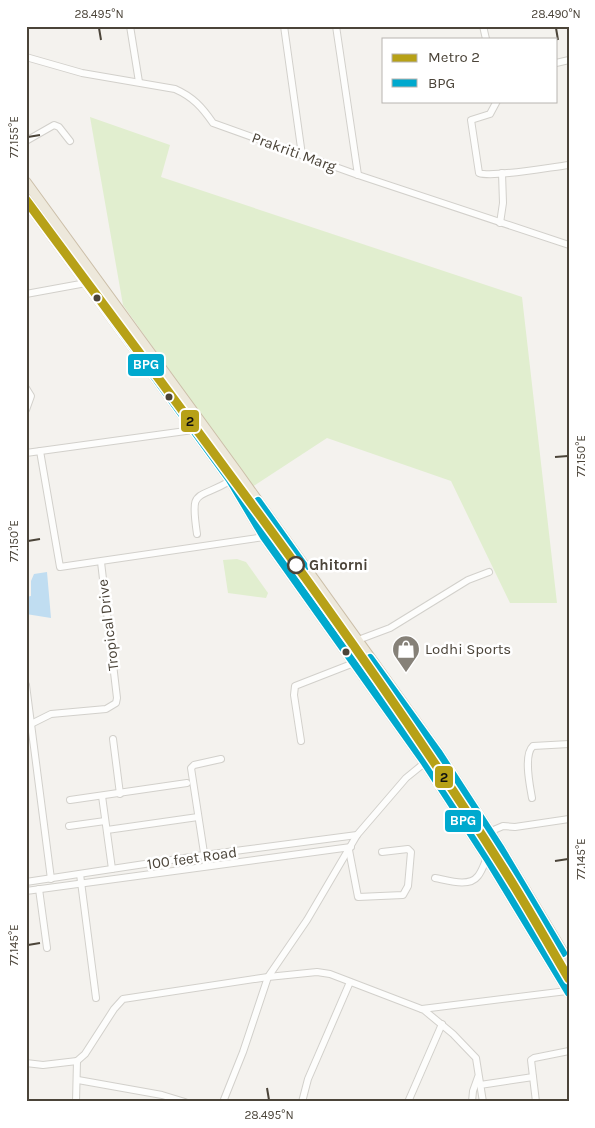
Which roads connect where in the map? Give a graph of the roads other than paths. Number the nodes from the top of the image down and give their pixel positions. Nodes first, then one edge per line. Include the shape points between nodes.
1 (130, 26) edge
2 (284, 26) edge
3 (336, 26) edge
4 (26, 56) edge
5 (139, 82) junction
6 (496, 102) edge
7 (26, 141) edge
8 (70, 141) dead end
9 (302, 155) junction
10 (569, 165) edge
11 (502, 173) junction
12 (358, 175) junction
13 (26, 182) edge
14 (26, 200) edge
15 (500, 223) junction
16 (569, 245) edge
17 (86, 283) junction
18 (26, 294) edge
19 (26, 388) edge
20 (26, 410) edge
21 (193, 430) junction
22 (40, 450) junction
23 (26, 453) edge
24 (230, 481) junction
25 (197, 534) dead end
26 (264, 537) junction
27 (100, 562) junction
28 (489, 572) dead end
29 (358, 640) junction
30 (354, 663) junction
31 (26, 685) edge
32 (31, 724) junction
33 (114, 739) dead end
34 (300, 741) dead end
35 (569, 744) edge
36 (438, 752) junction
37 (221, 759) dead end
38 (425, 763) junction
39 (187, 783) dead end
40 (120, 794) junction
41 (102, 796) junction
42 (532, 798) dead end
43 (70, 800) dead end
44 (198, 816) junction
45 (569, 819) edge
46 (106, 822) junction
47 (69, 826) dead end
48 (107, 830) junction
49 (489, 832) junction
50 (357, 835) junction
51 (350, 848) junction
52 (382, 852) dead end
53 (204, 855) junction
54 (487, 858) junction
55 (134, 866) junction
56 (206, 866) junction
57 (112, 869) junction
58 (80, 874) junction
59 (136, 876) junction
60 (435, 878) dead end
61 (51, 879) junction
62 (26, 882) edge
63 (81, 884) junction
64 (39, 890) junction
65 (26, 891) edge
66 (47, 948) dead end
67 (569, 962) edge
68 (270, 975) junction
69 (350, 982) junction
70 (568, 992) edge
71 (96, 998) dead end
72 (421, 1009) junction
73 (442, 1024) junction
74 (569, 1051) edge
75 (80, 1059) junction
76 (26, 1063) edge
77 (478, 1077) junction
78 (533, 1077) junction
79 (78, 1080) junction
80 (480, 1085) junction
81 (76, 1102) edge
82 (185, 1102) edge
83 (223, 1102) edge
84 (302, 1102) edge
85 (408, 1102) edge
86 (472, 1102) edge
87 (483, 1102) edge
88 (536, 1102) edge

1 - 5 street
2 - 9 street
3 - 12 street
4 - 5 street, Prakriti Marg via 82,73
5 - 9 street, Prakriti Marg via 189,95 213,123
6 - 11 street via 490,114 471,120 478,172 483,175
7 - 8 street via 54,125
9 - 12 street, Prakriti Marg
10 - 11 street
11 - 15 street
12 - 15 street, Prakriti Marg
13 - 29 highway
14 - 17 highway
15 - 16 street, Prakriti Marg
17 - 18 street
17 - 21 highway
19 - 20 street via 31,396
21 - 22 street
21 - 24 highway
22 - 23 street
22 - 27 street via 59,567
24 - 25 street via 201,494 194,502
24 - 26 highway
26 - 27 street, Tropical Drive
26 - 30 highway
27 - 32 street, Tropical Drive via 116,703 106,709 51,714
28 - 29 street via 468,580 390,628
29 - 36 highway
30 - 34 street via 295,686
30 - 38 highway
31 - 32 street
32 - 61 street
33 - 40 street
35 - 42 street via 530,748
36 - 38 street
36 - 49 highway
37 - 44 street via 191,767
38 - 50 street via 406,778
38 - 54 highway
39 - 40 street
40 - 41 street
41 - 43 street
41 - 46 street
44 - 48 street
44 - 53 street
45 - 49 street via 503,826
46 - 47 street
46 - 48 street
48 - 57 street
49 - 67 highway
50 - 51 street
50 - 53 street, 100 feet Road
51 - 52 street via 358,897 403,895 408,886 411,852 408,849
51 - 56 street, 100 feet Road
51 - 68 street
53 - 55 street, 100 feet Road
53 - 56 street
54 - 60 street via 478,876 469,882
54 - 70 highway
55 - 57 street, 100 feet Road
55 - 59 street
56 - 59 street, 100 feet Road
57 - 58 street, 100 feet Road
58 - 61 street, 100 feet Road
58 - 63 street
59 - 63 street, 100 feet Road
61 - 62 street, 100 feet Road
63 - 64 street, 100 feet Road
63 - 71 street
64 - 65 street, 100 feet Road
64 - 66 street
68 - 69 street via 317,972
68 - 75 street via 121,1000
68 - 83 street
69 - 72 street
69 - 84 street via 308,1079
70 - 72 street
72 - 73 street
73 - 77 street via 476,1056
73 - 85 street
74 - 78 street via 532,1058
75 - 76 street via 43,1065
75 - 79 street
77 - 80 street
77 - 86 street
78 - 80 street
78 - 88 street
79 - 81 street
79 - 82 street
80 - 87 street

